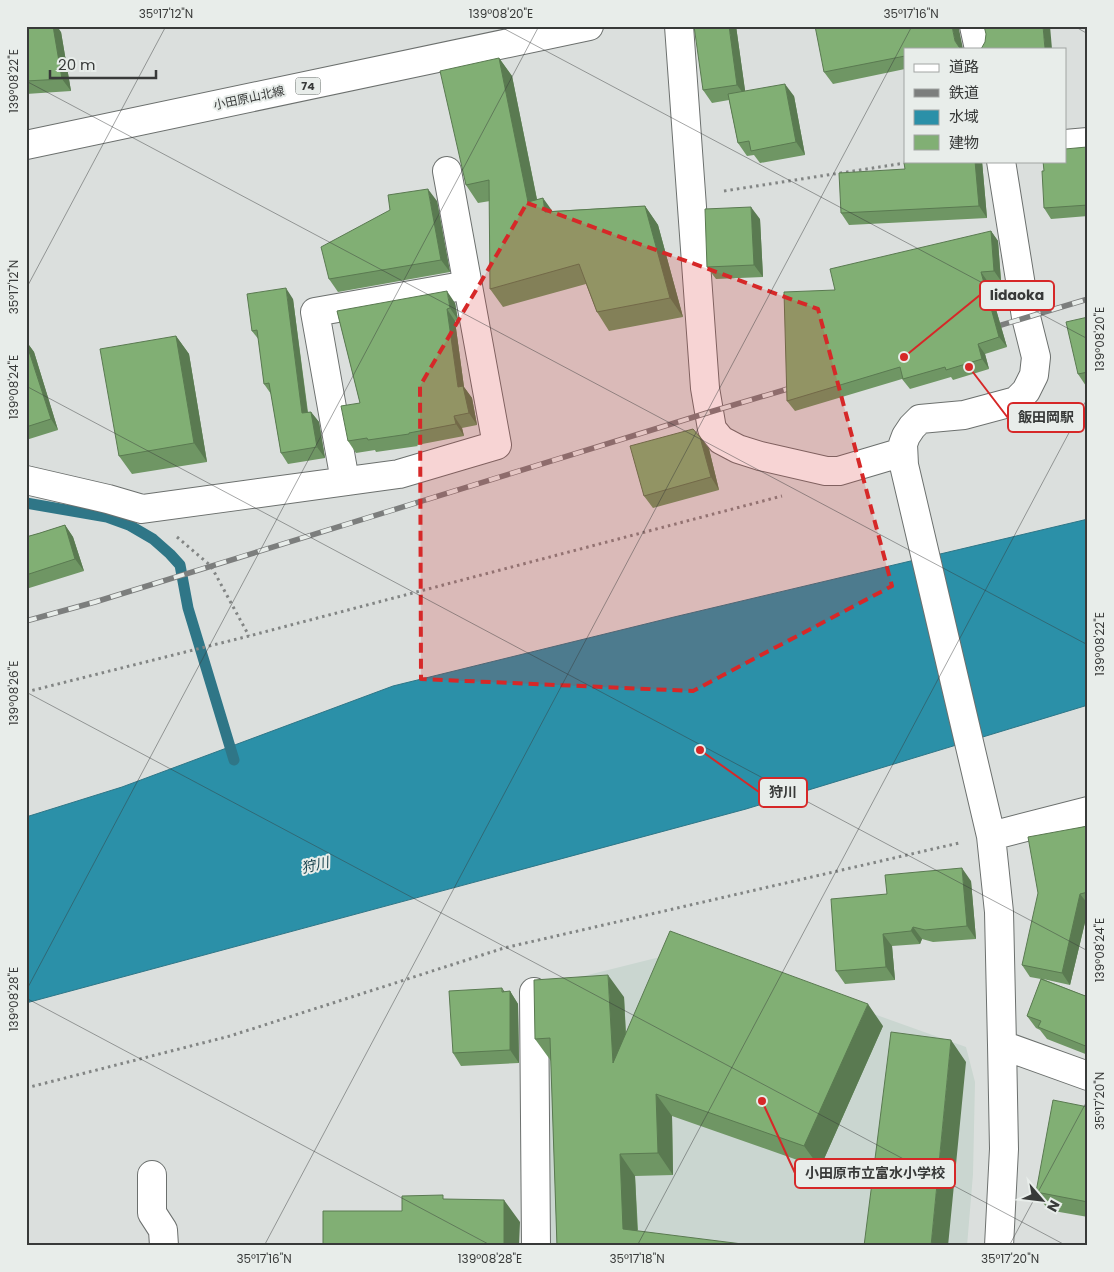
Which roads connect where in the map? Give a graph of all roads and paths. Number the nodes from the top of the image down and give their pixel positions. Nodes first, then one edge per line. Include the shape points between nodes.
1 (589, 26) edge
2 (679, 26) edge
3 (974, 26) edge
4 (979, 48) edge
5 (1088, 142) edge
6 (1066, 144) edge
7 (26, 145) edge
8 (912, 162) edge
9 (1001, 162) edge
10 (447, 172) dead end
11 (691, 196) junction
12 (468, 284) junction
13 (904, 458) junction
14 (26, 480) edge
15 (345, 481) junction
16 (784, 495) dead end
17 (142, 509) junction
18 (249, 636) junction
19 (26, 692) edge
20 (1088, 811) edge
21 (991, 836) junction
22 (534, 992) edge
23 (1002, 1045) junction
24 (1088, 1076) edge
25 (26, 1088) edge
26 (152, 1175) dead end
27 (164, 1246) edge
28 (536, 1246) edge
29 (999, 1246) edge

1 - 7 street, 小田原山北線 / 74
2 - 11 street
3 - 4 street
5 - 6 street
8 - 11 path
9 - 13 street via 1026,317 1036,357 1034,375 1026,391 1016,401 964,414 920,419 906,436
10 - 12 street
11 - 13 street via 704,388 712,429 721,440 738,449 826,471
12 - 15 street via 497,445 399,474
12 - 15 street via 315,312
13 - 21 street
14 - 17 street
15 - 17 street
16 - 18 path
17 - 18 path via 212,566
18 - 19 path
20 - 21 street
21 - 23 street via 999,912
21 - 25 path via 504,948 230,1036
22 - 28 street
23 - 24 street
23 - 29 street via 1004,1149
26 - 27 street via 152,1213 163,1230

